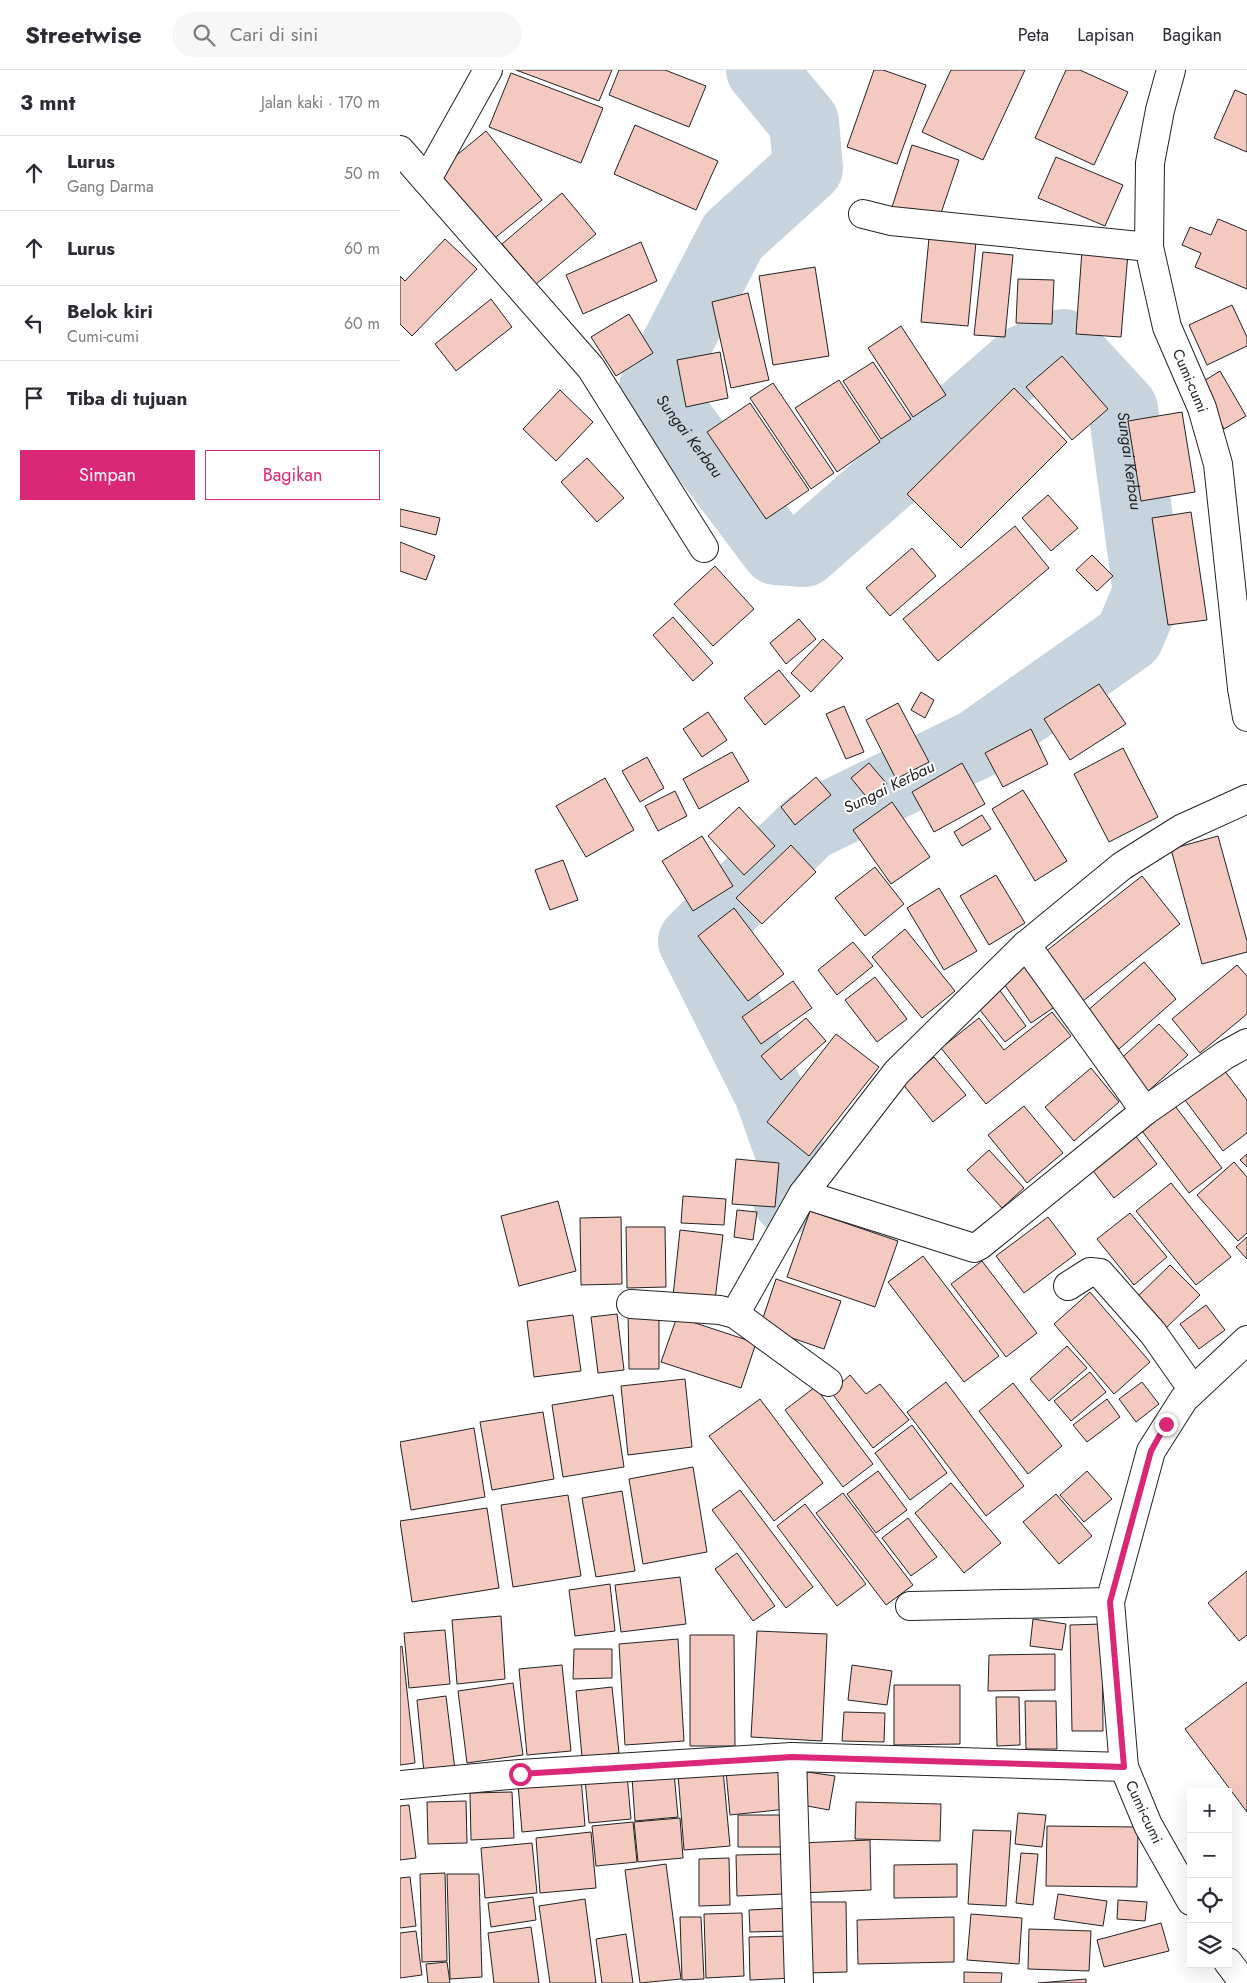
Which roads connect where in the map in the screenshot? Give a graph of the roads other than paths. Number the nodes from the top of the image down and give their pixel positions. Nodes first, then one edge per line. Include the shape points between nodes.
1 (488, 70) edge
2 (1171, 70) edge
3 (400, 150) edge
4 (427, 179) junction
5 (863, 214) dead end
6 (1149, 247) junction
7 (704, 548) dead end
8 (1245, 686) edge
9 (1247, 718) edge
10 (1247, 799) edge
11 (1026, 946) junction
12 (1247, 1043) edge
13 (1145, 1111) junction
14 (803, 1194) junction
15 (1068, 1286) dead end
16 (631, 1304) dead end
17 (735, 1314) junction
18 (1247, 1340) edge
19 (828, 1382) dead end
20 (1193, 1390) junction
21 (1110, 1602) junction
22 (910, 1606) dead end
23 (792, 1757) junction
24 (1124, 1767) junction
25 (400, 1786) edge
26 (1187, 1894) edge
27 (1232, 1967) edge
28 (799, 1983) edge
29 (1244, 1983) edge

1 - 4 street
2 - 6 street, Cumi-cumi via 1150,163
3 - 4 street
4 - 7 street via 591,368
5 - 6 street via 891,221
6 - 8 street, Cumi-cumi via 1167,327 1202,408 1218,464
8 - 9 street, Cumi-cumi
10 - 11 street via 1180,828 1122,866
11 - 13 street
11 - 14 street via 897,1072
12 - 13 street
13 - 14 street via 974,1248
14 - 17 street
15 - 20 street via 1090,1272 1100,1273 1153,1333
16 - 17 street via 720,1310
17 - 19 street
18 - 20 street, Cumi-cumi
20 - 21 street, Cumi-cumi via 1166,1424 1151,1451
21 - 22 street
21 - 24 street, Cumi-cumi
23 - 24 street
23 - 25 street via 520,1774
23 - 28 street
24 - 26 street, Cumi-cumi via 1148,1825
27 - 29 street

